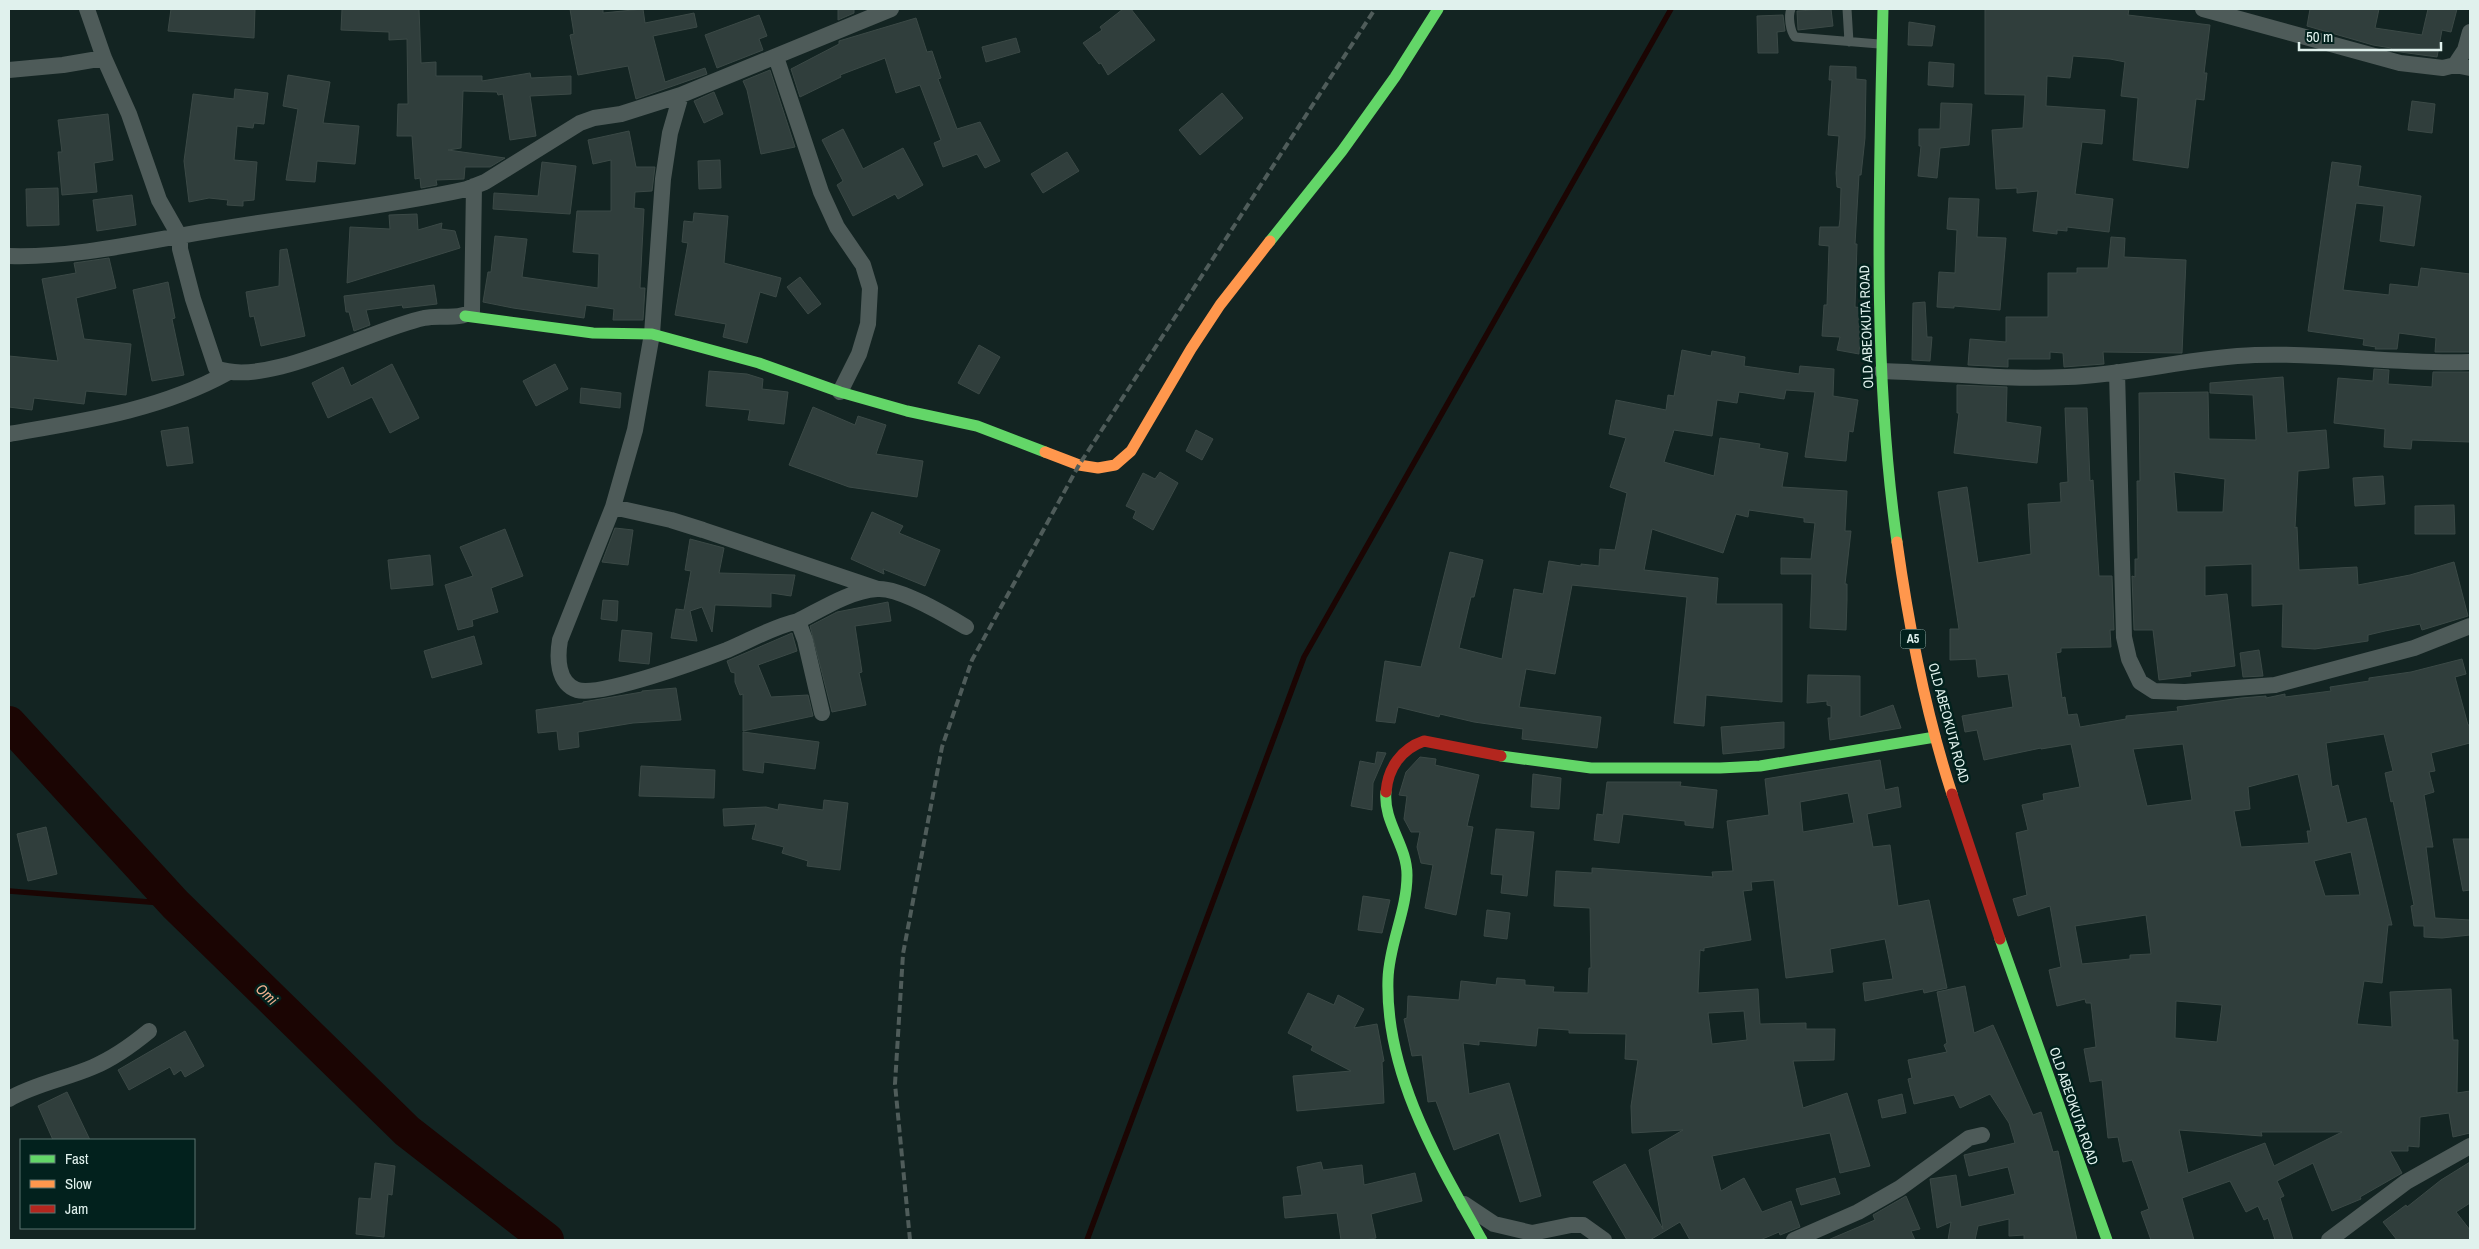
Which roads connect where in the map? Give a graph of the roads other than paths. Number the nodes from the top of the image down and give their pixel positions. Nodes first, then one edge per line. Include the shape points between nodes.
1 (87, 9) edge
2 (891, 9) edge
3 (1438, 9) edge
4 (1791, 9) edge
5 (1847, 9) edge
6 (1883, 9) edge
7 (2203, 9) edge
8 (2470, 32) edge
9 (1849, 42) junction
10 (1882, 44) junction
11 (776, 57) junction
12 (104, 58) junction
13 (2463, 66) edge
14 (9, 70) edge
15 (680, 95) junction
16 (474, 186) junction
17 (180, 237) junction
18 (9, 256) edge
19 (465, 316) junction
20 (652, 334) junction
21 (2470, 362) edge
22 (1882, 371) junction
23 (2117, 372) junction
24 (227, 373) junction
25 (840, 392) junction
26 (9, 434) edge
27 (614, 508) junction
28 (878, 589) junction
29 (798, 621) junction
30 (2470, 626) edge
31 (966, 627) dead end
32 (822, 713) dead end
33 (1935, 738) junction
34 (149, 1031) dead end
35 (9, 1099) edge
36 (1982, 1135) dead end
37 (2470, 1146) edge
38 (1460, 1201) junction
39 (1482, 1240) edge
40 (1604, 1240) edge
41 (1794, 1240) edge
42 (2107, 1240) edge
43 (2329, 1240) edge

1 - 12 street
2 - 11 street
3 - 25 main road via 1342,151 1220,305 1144,433 1131,452 1115,465 1098,468 1079,465 977,426
4 - 9 lane via 1795,37
5 - 9 lane
6 - 10 main road, OLD ABEOKUTA ROAD / A5
7 - 13 street via 2400,63 2443,68
8 - 13 street
9 - 10 lane
10 - 22 main road, OLD ABEOKUTA ROAD / A5 via 1878,219
11 - 15 street
11 - 25 street via 821,192 837,227 863,265 870,288 868,324 859,354
12 - 14 street
12 - 17 street via 126,106 159,200
15 - 16 street via 580,123
15 - 20 street via 663,179
16 - 17 street via 436,196
16 - 19 street via 474,292 472,311
17 - 18 street via 38,257
17 - 24 street via 180,249 211,357 216,368
19 - 20 main road via 593,333
19 - 24 street via 425,318 268,371
20 - 25 main road via 759,363
20 - 27 street via 635,430
21 - 23 street via 2256,355
22 - 23 street via 2068,377
22 - 33 main road, OLD ABEOKUTA ROAD / A5 via 1893,514 1916,652
23 - 30 street via 2124,637 2140,682 2154,690 2185,692 2275,685 2414,648
24 - 26 street via 170,399 106,416
27 - 28 street via 679,522
27 - 29 street via 557,654 560,672 577,690 594,691 622,686 727,650 779,625
28 - 29 street via 847,597
28 - 31 street via 912,598
29 - 32 street
33 - 38 main road via 1760,766 1720,768 1591,768 1424,741 1412,743 1401,753 1387,786 1386,807 1402,844 1407,881 1388,976 1387,1005 1396,1056 1433,1153
33 - 42 main road, OLD ABEOKUTA ROAD / A5 via 2021,999
34 - 35 street via 131,1046 93,1067
36 - 41 street via 1969,1138 1937,1163 1858,1212
37 - 43 street via 2406,1182
38 - 39 main road
38 - 40 street via 1494,1224 1532,1233 1583,1225

